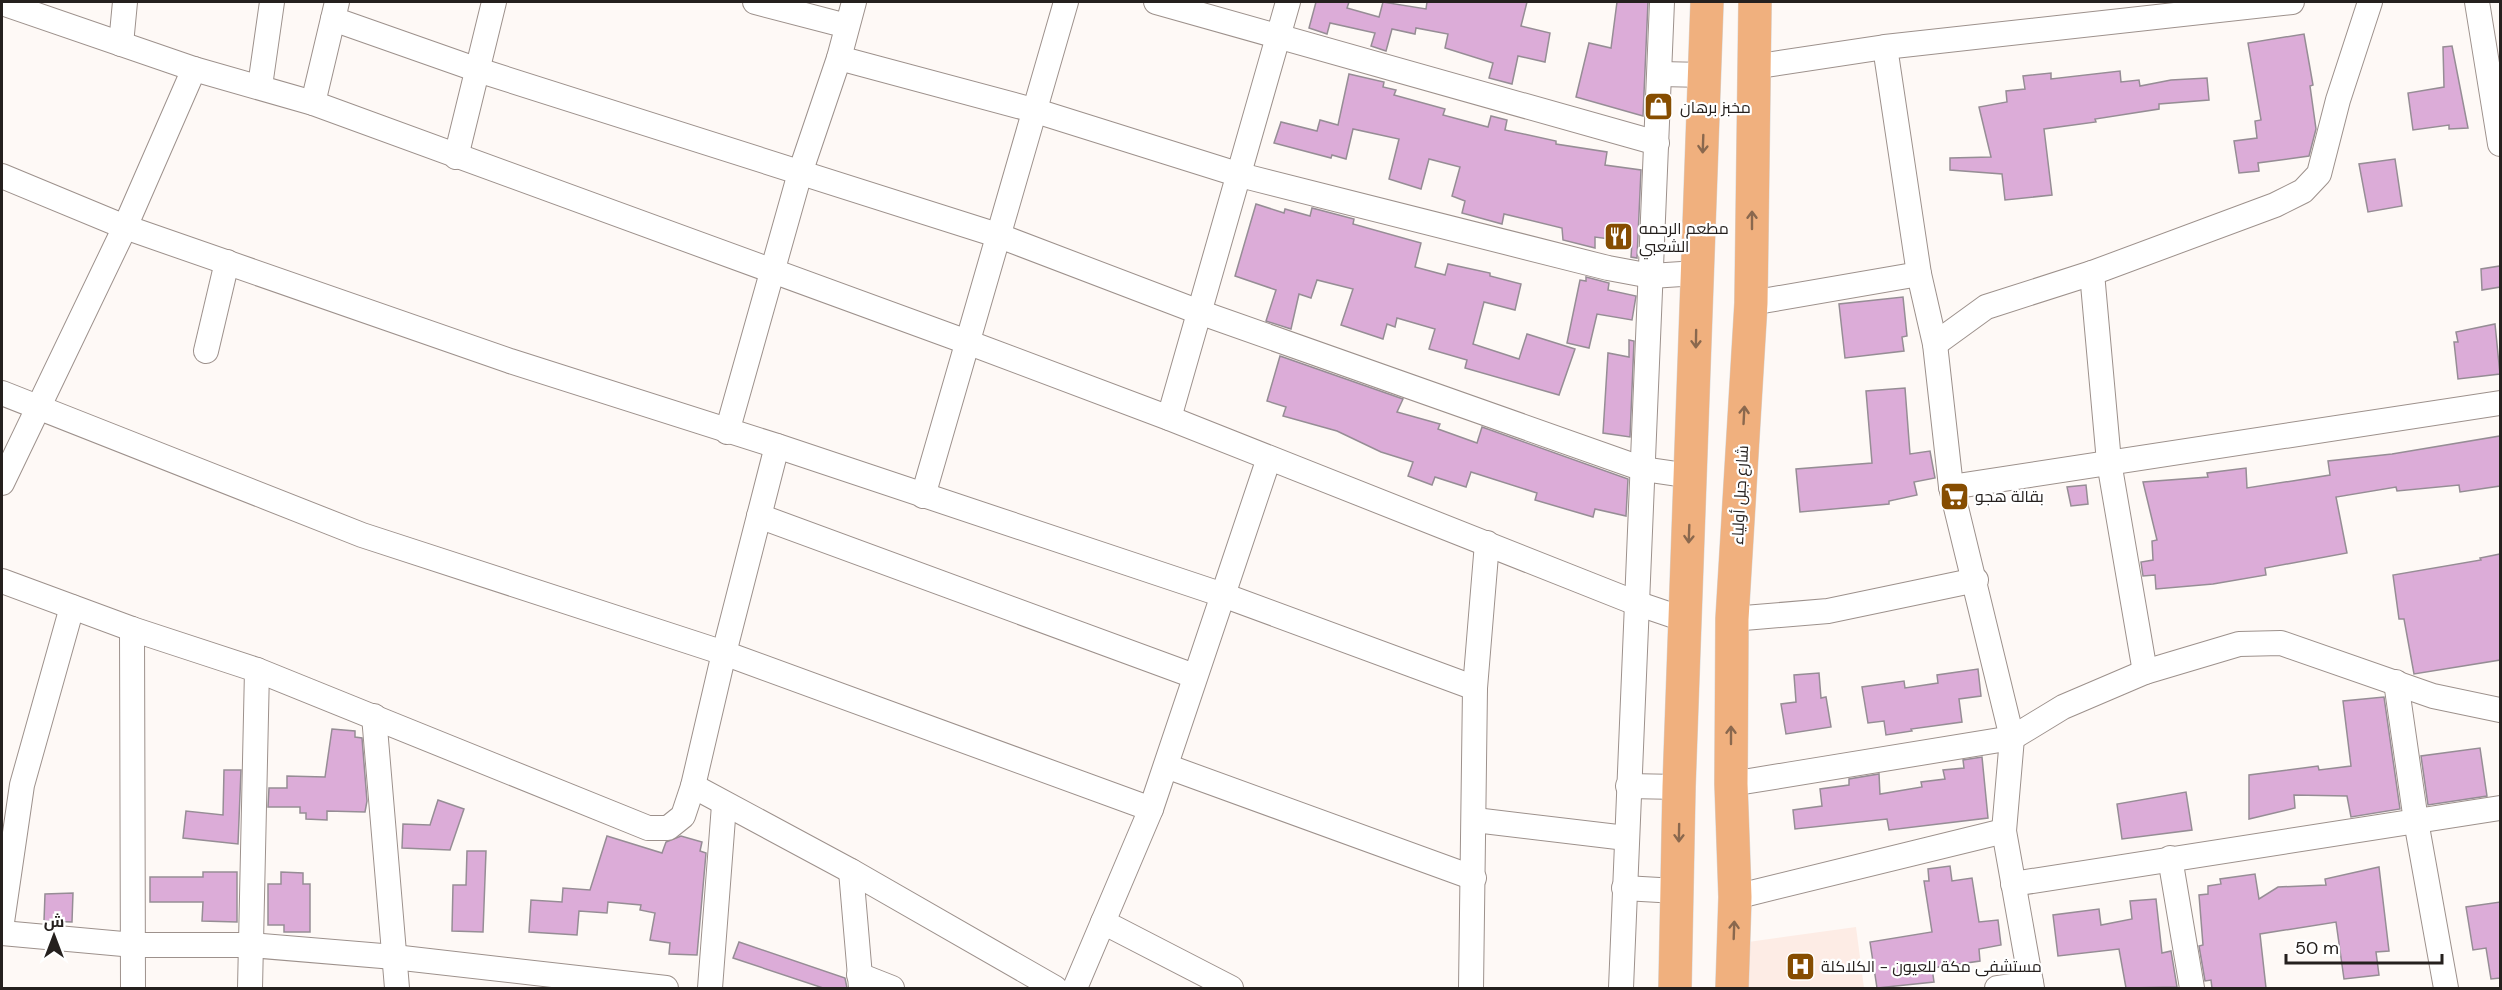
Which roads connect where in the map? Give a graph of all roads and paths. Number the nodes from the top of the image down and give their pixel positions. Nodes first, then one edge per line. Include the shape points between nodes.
1 (125, 2) edge
2 (272, 2) edge
3 (494, 2) edge
4 (755, 2) edge
5 (854, 2) edge
6 (1066, 2) edge
7 (1156, 2) edge
8 (1288, 2) edge
9 (1662, 2) edge
10 (1707, 2) edge
11 (1755, 2) edge
12 (2283, 2) edge
13 (2292, 2) edge
14 (2370, 2) edge
15 (2477, 2) edge
16 (2, 3) edge
17 (335, 10) edge
18 (847, 26) junction
19 (1278, 37) junction
20 (121, 44) junction
21 (1885, 47) junction
22 (839, 58) junction
23 (1753, 68) junction
24 (194, 69) junction
25 (478, 70) junction
26 (1660, 74) junction
27 (1705, 75) junction
28 (260, 86) junction
29 (314, 104) junction
30 (1033, 110) junction
31 (2498, 116) edge
32 (1657, 143) junction
33 (2500, 144) edge
34 (456, 157) junction
35 (800, 173) junction
36 (1240, 175) junction
37 (2, 176) edge
38 (125, 226) junction
39 (997, 235) junction
40 (227, 262) junction
41 (773, 273) junction
42 (1697, 273) junction
43 (2092, 273) junction
44 (1919, 274) junction
45 (1651, 276) junction
46 (1751, 303) junction
47 (1199, 312) junction
48 (967, 342) junction
49 (1935, 344) junction
50 (206, 351) dead end
51 (2, 393) edge
52 (2500, 402) edge
53 (39, 408) junction
54 (1169, 418) junction
55 (727, 432) junction
56 (777, 446) junction
57 (1269, 458) junction
58 (2109, 462) junction
59 (1643, 469) junction
60 (1690, 476) junction
61 (2, 483) edge
62 (1951, 487) junction
63 (922, 496) junction
64 (759, 516) junction
65 (1487, 543) junction
66 (1976, 580) junction
67 (2, 581) edge
68 (1223, 595) junction
69 (1635, 603) junction
70 (72, 607) junction
71 (1732, 619) junction
72 (1686, 620) junction
73 (132, 629) junction
74 (724, 653) junction
75 (257, 670) junction
76 (2145, 672) junction
77 (1194, 676) junction
78 (2396, 682) junction
79 (1475, 688) junction
80 (2500, 710) edge
81 (374, 716) junction
82 (2012, 738) junction
83 (1166, 766) junction
84 (1731, 784) junction
85 (693, 786) junction
86 (1628, 786) junction
87 (1679, 787) junction
88 (724, 805) junction
89 (2500, 808) edge
90 (1150, 809) junction
91 (1474, 820) junction
92 (2416, 821) junction
93 (2004, 831) junction
94 (1626, 838) junction
95 (2170, 858) junction
96 (851, 871) junction
97 (1474, 878) junction
98 (2013, 884) junction
99 (1624, 888) junction
100 (1677, 891) junction
101 (1736, 897) junction
102 (2, 922) edge
103 (1103, 922) junction
104 (2, 933) edge
105 (134, 945) junction
106 (250, 945) junction
107 (394, 957) junction
108 (860, 982) edge
109 (604, 985) edge
110 (2032, 986) edge
111 (133, 988) edge
112 (250, 988) edge
113 (397, 988) edge
114 (666, 988) edge
115 (710, 988) edge
116 (892, 988) edge
117 (1055, 988) edge
118 (1075, 988) edge
119 (1231, 988) edge
120 (1471, 988) edge
121 (1621, 988) edge
122 (1676, 988) edge
123 (1732, 988) edge
124 (1997, 988) edge
125 (2192, 988) edge
126 (2446, 988) edge

1 - 20 street
2 - 28 street
3 - 25 street
4 - 18 street
5 - 18 street
6 - 30 street
7 - 19 street
8 - 19 street
9 - 26 street
10 - 27 main road
11 - 23 main road, شارع جبل أولياء
12 - 13 street
12 - 21 street
14 - 43 street via 2314,182 2275,205
15 - 31 street
16 - 20 street
17 - 25 street
17 - 29 street
18 - 22 street
19 - 32 street
19 - 36 street
20 - 24 street
21 - 23 street
21 - 44 street
22 - 30 street
22 - 35 street
46 -> 23 main road, شارع جبل أولياء
24 - 28 street
24 - 38 street
25 - 34 street
25 - 35 street
26 - 27 street
26 - 32 street
27 -> 42 main road
28 - 29 street
29 - 34 street
30 - 36 street
30 - 39 street
31 - 33 street
32 - 45 street
34 - 41 street
35 - 39 street
35 - 41 street
36 - 45 street
36 - 47 street
37 - 38 street
38 - 40 street
38 - 53 street
39 - 47 street
39 - 48 street
40 - 50 street
40 - 55 street
41 - 48 street
41 - 55 street
42 - 45 street
42 -> 60 main road
43 - 49 street via 1986,307
43 - 58 street
44 - 46 street
44 - 49 street
45 - 59 street
71 -> 46 main road, شارع جبل أولياء
47 - 54 street
47 - 59 street
48 - 54 street
48 - 63 street
49 - 62 street
51 - 53 street
52 - 58 street
53 - 61 street
53 - 74 street via 362,535
54 - 57 street
55 - 56 street
56 - 63 street
56 - 64 street
57 - 65 street
57 - 68 street
58 - 62 street
58 - 76 street
59 - 60 street
59 - 69 street
60 -> 72 main road
62 - 66 street
63 - 68 street
64 - 74 street
64 - 77 street
65 - 69 street
65 - 79 street
66 - 71 street via 1828,611
66 - 82 street
67 - 70 street
68 - 77 street
68 - 79 street
69 - 72 street
69 - 86 street
70 - 73 street
70 - 102 street via 22,785
84 -> 71 main road, شارع جبل أولياء
72 - 87 main road
73 - 75 street
73 - 105 street
74 - 85 street
74 - 90 street
75 - 81 street
75 - 106 street
76 - 78 street via 2208,651 2258,642 2281,643
76 - 82 street via 2063,707
77 - 83 street
78 - 80 street via 2454,702
78 - 92 street
79 - 91 street
81 - 85 street via 648,828 668,828 683,816
81 - 107 street
82 - 84 street
82 - 93 street
83 - 90 street
83 - 97 street
84 - 101 main road, شارع جبل أولياء
85 - 88 street
86 - 87 street
86 - 94 street
87 -> 100 main road
88 - 96 street
88 - 115 street
89 - 92 street
90 - 103 street
91 - 94 street
91 - 97 street
92 - 95 street
92 - 126 street
93 - 98 street
93 - 101 street
94 - 99 street
95 - 98 street
95 - 125 street
96 - 108 street
96 - 117 street
97 - 120 street
98 - 110 street
99 - 100 street
99 - 121 street
100 - 122 main road
123 -> 101 main road, شارع جبل أولياء
103 - 118 street
103 - 119 street
104 - 105 street
105 - 106 street
105 - 111 street
106 - 107 street
106 - 112 street
107 - 109 street
107 - 113 street
108 - 116 street
109 - 114 street
110 - 124 street

